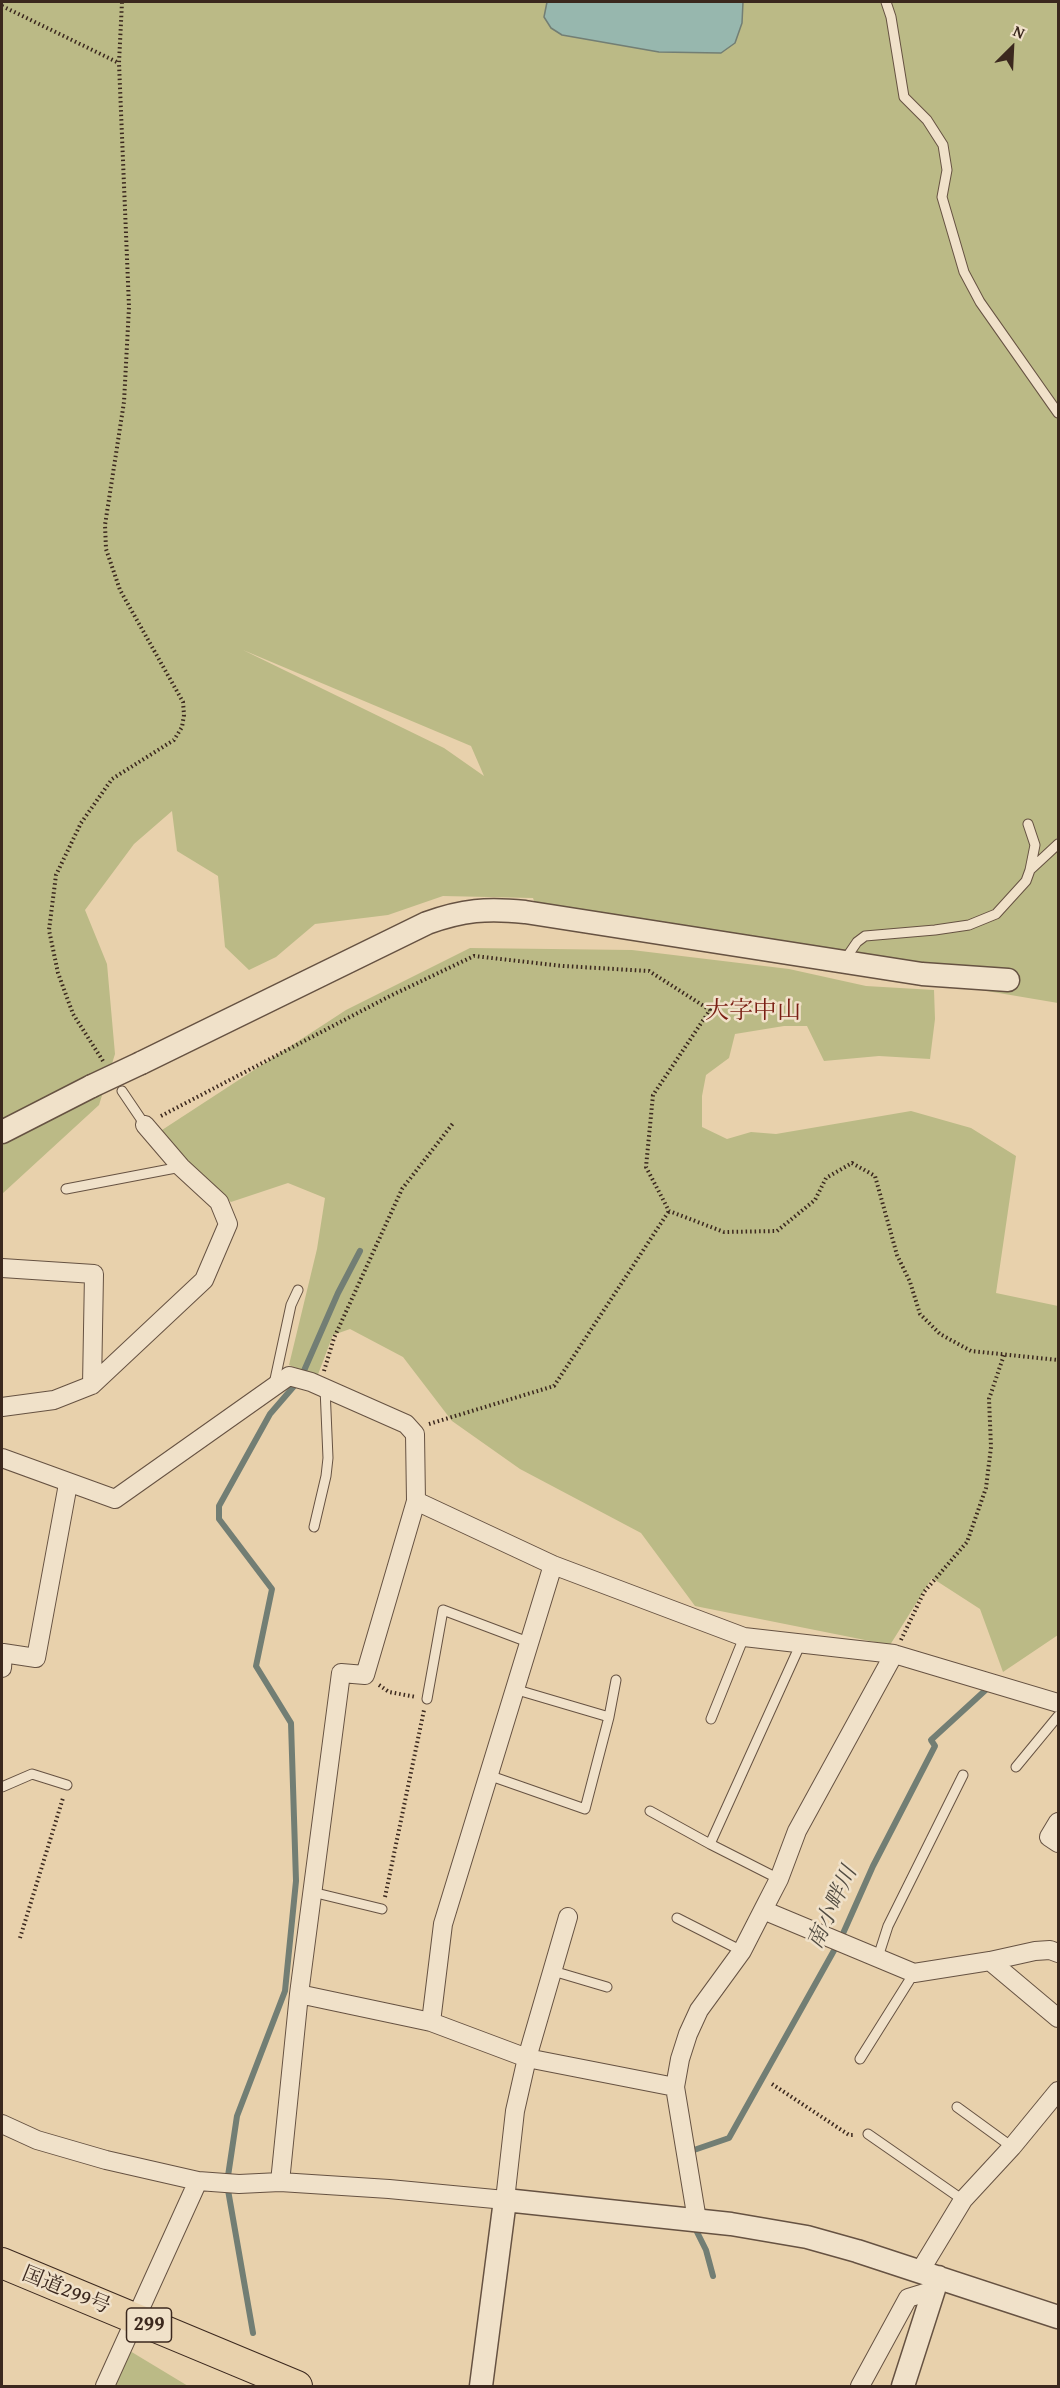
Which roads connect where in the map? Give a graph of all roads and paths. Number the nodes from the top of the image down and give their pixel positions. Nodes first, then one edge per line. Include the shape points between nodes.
1 (122, 2) edge
2 (886, 2) edge
3 (2, 6) edge
4 (119, 63) junction
5 (1059, 413) edge
6 (1028, 824) dead end
7 (1059, 844) edge
8 (1030, 870) junction
9 (843, 962) junction
10 (1008, 980) dead end
11 (122, 1091) joint
12 (454, 1122) dead end
13 (145, 1125) junction
14 (2, 1132) edge
15 (181, 1167) junction
16 (66, 1189) dead end
17 (669, 1210) junction
18 (2, 1268) edge
19 (298, 1290) dead end
20 (1004, 1355) junction
21 (1059, 1360) edge
22 (92, 1385) junction
23 (322, 1387) junction
24 (273, 1389) junction
25 (2, 1407) edge
26 (411, 1429) junction
27 (2, 1458) edge
28 (68, 1484) junction
29 (416, 1501) junction
30 (314, 1527) dead end
31 (553, 1565) junction
32 (744, 1637) junction
33 (528, 1642) junction
34 (801, 1642) junction
35 (894, 1654) junction
36 (2, 1668) edge
37 (365, 1676) junction
38 (616, 1680) dead end
39 (514, 1689) junction
40 (427, 1699) junction
41 (1059, 1703) edge
42 (1059, 1716) edge
43 (609, 1718) junction
44 (711, 1719) dead end
45 (1016, 1767) dead end
46 (488, 1775) junction
47 (963, 1775) dead end
48 (67, 1785) joint
49 (2, 1787) edge
50 (650, 1811) dead end
51 (1059, 1822) edge
52 (1059, 1843) edge
53 (710, 1844) junction
54 (779, 1879) junction
55 (312, 1892) junction
56 (382, 1909) joint
57 (764, 1910) junction
58 (568, 1917) dead end
59 (677, 1918) dead end
60 (21, 1938) dead end
61 (742, 1951) junction
62 (1059, 1953) edge
63 (878, 1958) junction
64 (990, 1961) junction
65 (553, 1971) junction
66 (914, 1974) junction
67 (607, 1987) dead end
68 (299, 1994) junction
69 (1059, 2018) edge
70 (431, 2022) junction
71 (527, 2058) junction
72 (860, 2059) dead end
73 (772, 2084) dead end
74 (675, 2087) junction
75 (1059, 2091) edge
76 (957, 2107) dead end
77 (2, 2124) edge
78 (868, 2134) joint
79 (1012, 2147) junction
80 (198, 2181) junction
81 (280, 2182) junction
82 (505, 2200) junction
83 (963, 2200) junction
84 (697, 2220) junction
85 (2, 2263) edge
86 (931, 2279) junction
87 (1059, 2317) edge
88 (135, 2319) junction
89 (105, 2386) edge
90 (297, 2386) edge
91 (482, 2386) edge
92 (860, 2386) edge
93 (903, 2386) edge

1 - 4 path
2 - 5 lane via 904,97 927,120 943,146 947,170 942,197 964,272 980,302
3 - 4 path
4 - 11 path via 129,307 124,402 105,525 106,549 120,590 183,702 184,715 174,740 112,779 81,823 56,875 49,930 58,973 73,1014
6 - 8 lane via 1035,845
7 - 8 lane
8 - 9 lane via 1026,881 996,914 969,925 865,936
9 - 10 street via 921,974
9 - 14 street, bridge via 525,912 489,908 454,913
11 - 13 lane
12 - 23 path via 402,1189 334,1338
13 - 15 street
13 - 17 path via 474,956 649,971 710,1010 652,1095 646,1167
15 - 16 lane
15 - 22 street via 219,1202 228,1224 204,1280
17 - 20 path via 724,1232 777,1231 814,1200 826,1178 852,1163 875,1176 897,1255 920,1314 940,1334 971,1351
17 - 26 path via 554,1386
18 - 22 street via 94,1275
19 - 24 lane via 291,1305
20 - 21 path
20 - 35 path via 988,1399 991,1447 986,1488 967,1542 924,1592
22 - 25 street via 54,1400
23 - 24 street via 289,1376
23 - 26 street
23 - 30 lane via 328,1458
24 - 28 street via 115,1499
26 - 29 street via 416,1434
27 - 28 street
28 - 36 street via 36,1659 3,1653
29 - 31 street
29 - 37 street
31 - 32 street
31 - 33 street
32 - 34 street
32 - 44 lane
33 - 39 street
33 - 40 lane via 443,1610
34 - 35 street
34 - 53 lane
35 - 41 street
35 - 54 street via 797,1831
37 - 40 path via 389,1692
37 - 55 street via 341,1673
38 - 43 lane
39 - 43 lane
39 - 46 street
40 - 56 path
42 - 45 lane
43 - 46 lane via 585,1809
46 - 70 street via 443,1924
47 - 63 lane via 888,1926
48 - 49 lane via 32,1774
48 - 60 path
50 - 53 lane
51 - 52 street via 1049,1837
53 - 54 lane
54 - 57 street
55 - 56 lane
55 - 68 street
57 - 61 street
57 - 63 street
58 - 65 street
59 - 61 lane
61 - 74 street via 699,2010 682,2051
62 - 64 street via 1035,1951
63 - 66 street
64 - 66 street
64 - 69 street
65 - 67 lane
65 - 71 street
66 - 72 lane
68 - 70 street
68 - 81 street
70 - 71 street
71 - 74 street
71 - 82 street via 515,2110
73 - 78 path via 849,2135
74 - 84 street
75 - 79 street
76 - 79 lane
77 - 80 street via 37,2140
78 - 83 lane
79 - 83 street
80 - 81 street
80 - 88 street
81 - 82 street
82 - 84 street
82 - 91 street
83 - 86 street
84 - 86 street via 807,2237
85 - 88 highway, 国道299号 / 299
86 - 87 street
86 - 92 street via 908,2298
86 - 93 street
88 - 89 street
88 - 90 highway, 国道299号 / 299

